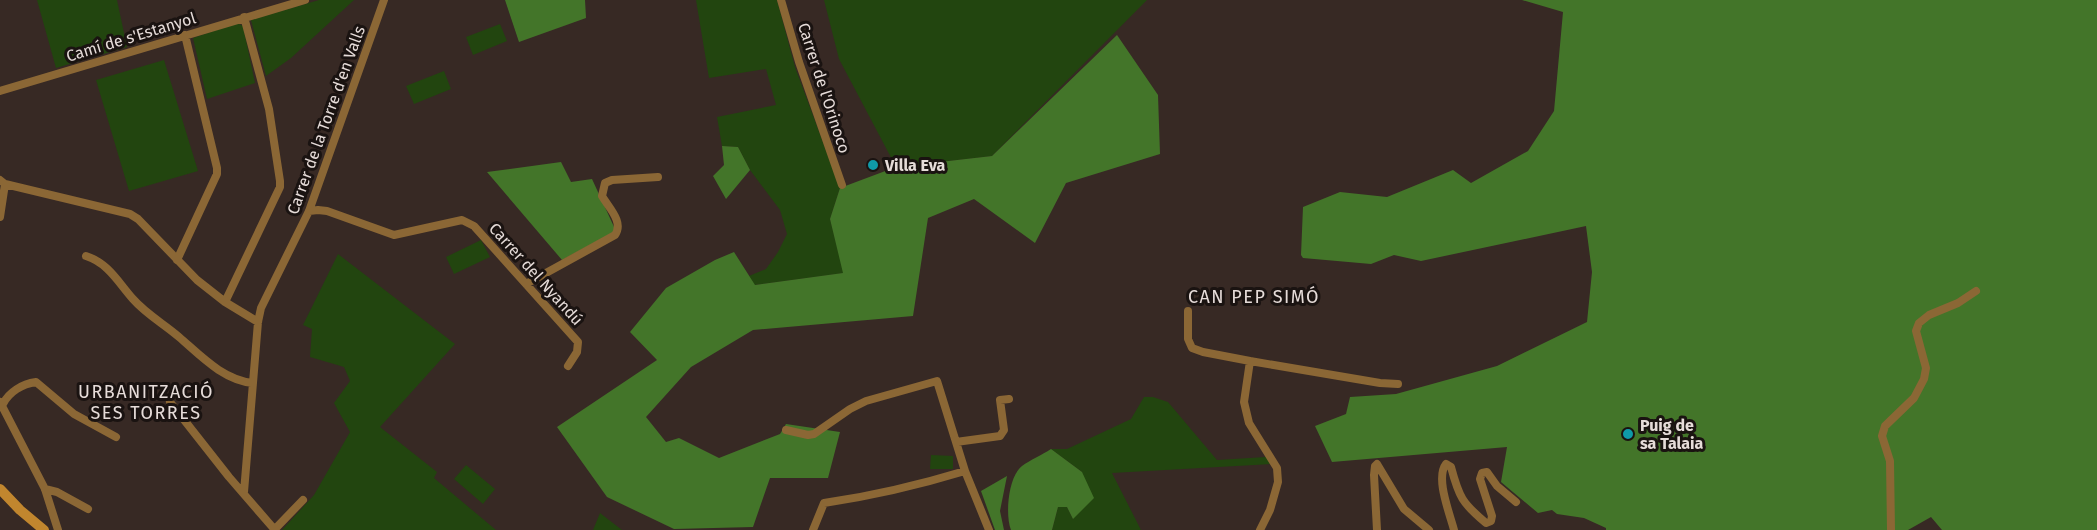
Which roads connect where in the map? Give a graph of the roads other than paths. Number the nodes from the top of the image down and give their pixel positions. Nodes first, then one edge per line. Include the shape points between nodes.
1 (305, 0) edge
2 (384, 0) edge
3 (781, 0) edge
4 (244, 17) junction
5 (185, 34) junction
6 (0, 92) edge
7 (658, 177) dead end
8 (2, 182) edge
9 (842, 185) dead end
10 (309, 211) junction
11 (0, 217) edge
12 (86, 256) dead end
13 (177, 260) junction
14 (526, 284) junction
15 (1976, 291) dead end
16 (225, 302) junction
17 (1188, 310) dead end
18 (258, 322) junction
19 (1250, 361) junction
20 (568, 366) dead end
21 (253, 383) junction
22 (1398, 384) dead end
23 (1009, 399) dead end
24 (170, 402) dead end
25 (1, 403) edge
26 (786, 430) dead end
27 (116, 437) dead end
28 (956, 442) junction
29 (965, 471) junction
30 (0, 489) edge
31 (45, 489) junction
32 (244, 492) junction
33 (303, 500) dead end
34 (1516, 502) dead end
35 (88, 509) dead end
36 (44, 530) edge
37 (58, 530) edge
38 (275, 530) edge
39 (813, 530) edge
40 (989, 530) edge
41 (1260, 530) edge
42 (1377, 530) edge
43 (1429, 530) edge
44 (1454, 530) edge
45 (1891, 530) edge

1 - 4 street, Camí de s'Estanyol
2 - 10 street, Carrer de la Torre d'en Valls
3 - 9 street, Carrer de l'Orinoco
4 - 5 street, Camí de s'Estanyol
4 - 16 street via 269,109 280,187
5 - 6 street, Camí de s'Estanyol
5 - 13 street via 217,174
7 - 14 street via 605,183 602,196 619,223 615,235
8 - 11 street
8 - 13 street via 130,214
10 - 14 street, Carrer del Nyandú via 327,211 394,235 462,220 474,226
10 - 18 street, Carrer de la Torre d'en Valls via 261,308
12 - 21 street via 104,264 143,310 193,351 226,375
13 - 16 street
14 - 20 street, Carrer del Nyandú via 578,342
15 - 45 street via 1919,323 1916,336 1926,368 1924,379 1914,398 1885,426 1882,436 1890,461
16 - 18 street
17 - 19 street via 1188,339 1192,348
18 - 21 street, Carrer de la Torre d'en Valls
19 - 22 street
19 - 41 street via 1244,402 1249,423 1277,468 1278,482
21 - 32 street, Carrer de la Torre d'en Valls
23 - 28 street via 1000,400 1004,430 1000,436
24 - 32 street
25 - 27 street via 20,387 36,382 74,414
25 - 31 street
26 - 28 street via 814,434 866,401 937,381
28 - 29 street
29 - 39 street via 898,490 824,503
29 - 40 street
30 - 36 street
31 - 35 street
31 - 37 street
32 - 38 street
33 - 38 street
34 - 44 street via 1487,472 1482,473 1480,479 1492,516 1486,523 1463,501 1451,467 1446,464 1442,480
42 - 43 street via 1377,464 1404,509

